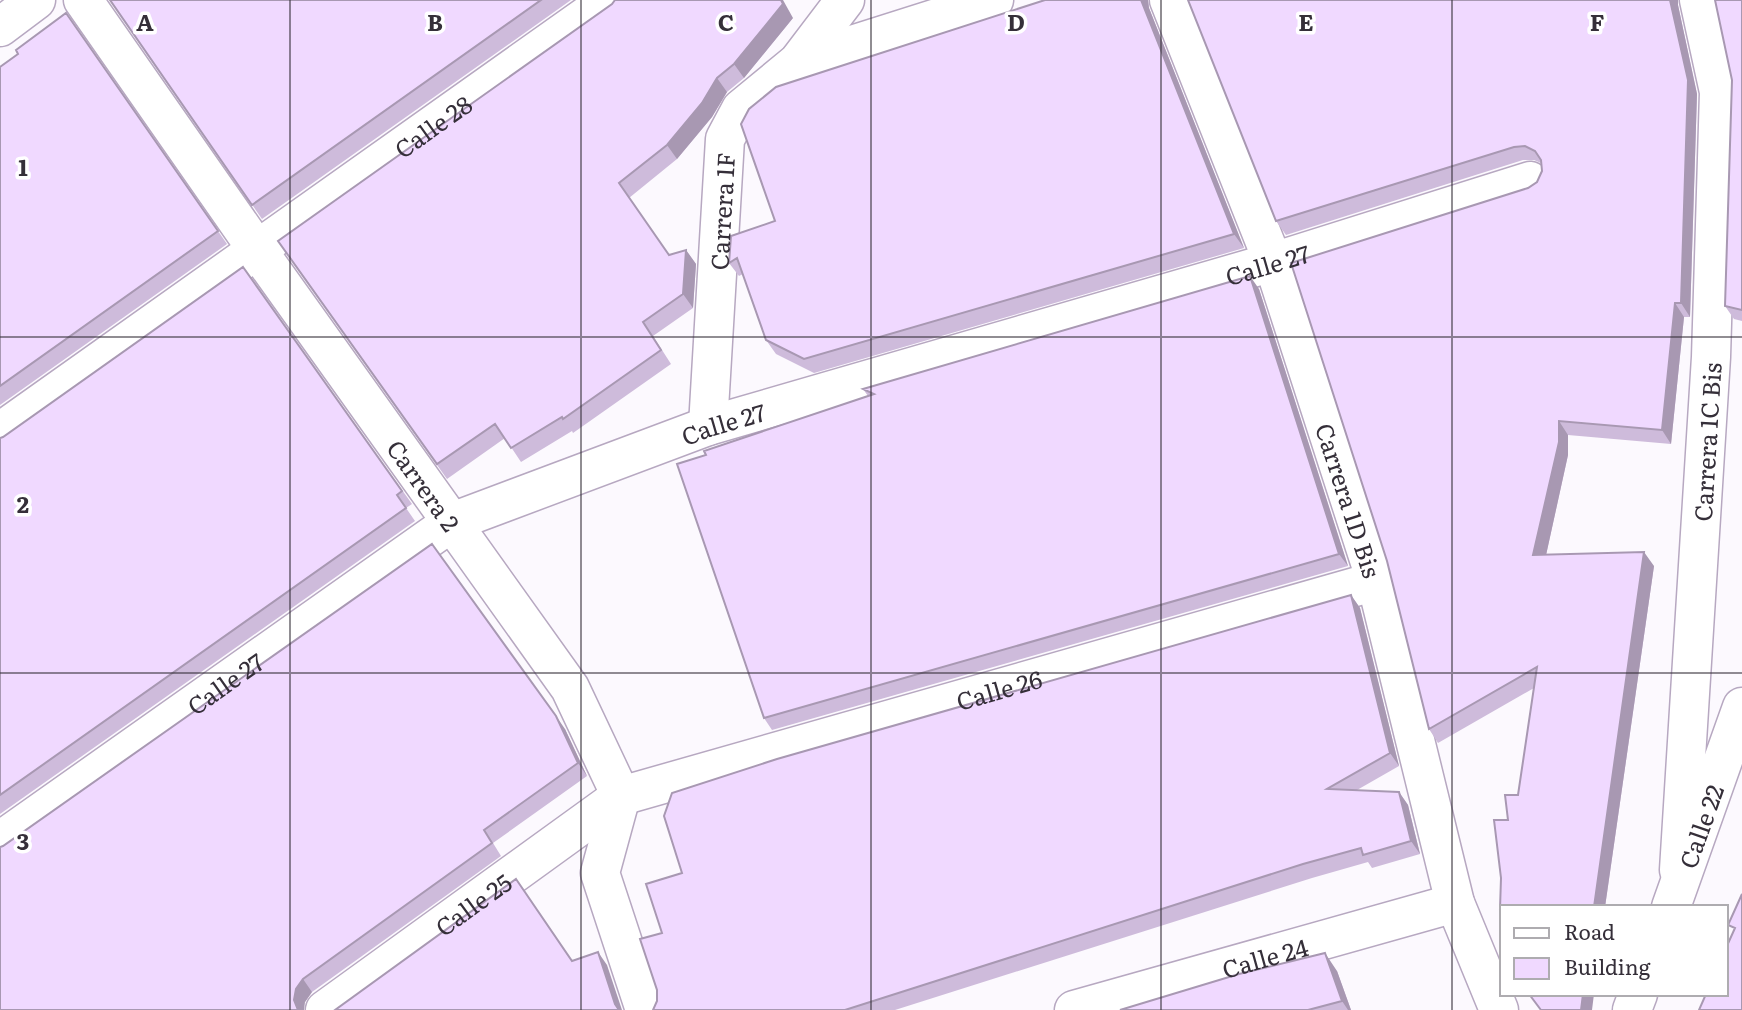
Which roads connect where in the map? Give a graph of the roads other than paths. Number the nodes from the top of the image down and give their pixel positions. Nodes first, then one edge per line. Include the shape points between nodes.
1 (36, 0) edge
2 (83, 0) edge
3 (609, 0) edge
4 (845, 0) edge
5 (994, 0) edge
6 (1169, 0) edge
7 (1699, 0) edge
8 (0, 27) edge
9 (798, 62) junction
10 (1530, 181) dead end
11 (258, 251) junction
12 (1273, 262) junction
13 (708, 426) junction
14 (0, 432) edge
15 (452, 522) junction
16 (1376, 580) junction
17 (1742, 707) edge
18 (621, 796) junction
19 (0, 841) edge
20 (1674, 896) edge
21 (1455, 903) junction
22 (325, 1010) edge
23 (645, 1010) edge
24 (1074, 1010) edge
25 (1499, 1010) edge

1 - 8 street
2 - 11 street, Carrera 2
3 - 11 street, Calle 28
4 - 9 street, Carrera 1F
5 - 9 street
6 - 12 street, Carrera 1D Bis
7 - 20 street, Carrera 1C Bis via 1718,92 1711,357
9 - 13 street, Carrera 1F via 741,109 724,139
10 - 12 street, Calle 27
11 - 14 street
11 - 15 street, Carrera 2
12 - 13 street, Calle 27
12 - 16 street, Carrera 1D Bis
13 - 15 street, Calle 27
15 - 18 street, Carrera 2 via 570,688
15 - 19 street, Calle 27
16 - 18 street, Calle 26
16 - 21 street, Carrera 1D Bis
17 - 20 street, Calle 22
18 - 22 street, Calle 25
18 - 23 street via 600,873
21 - 24 street, Calle 24
21 - 25 street, Carrera 1D Bis

